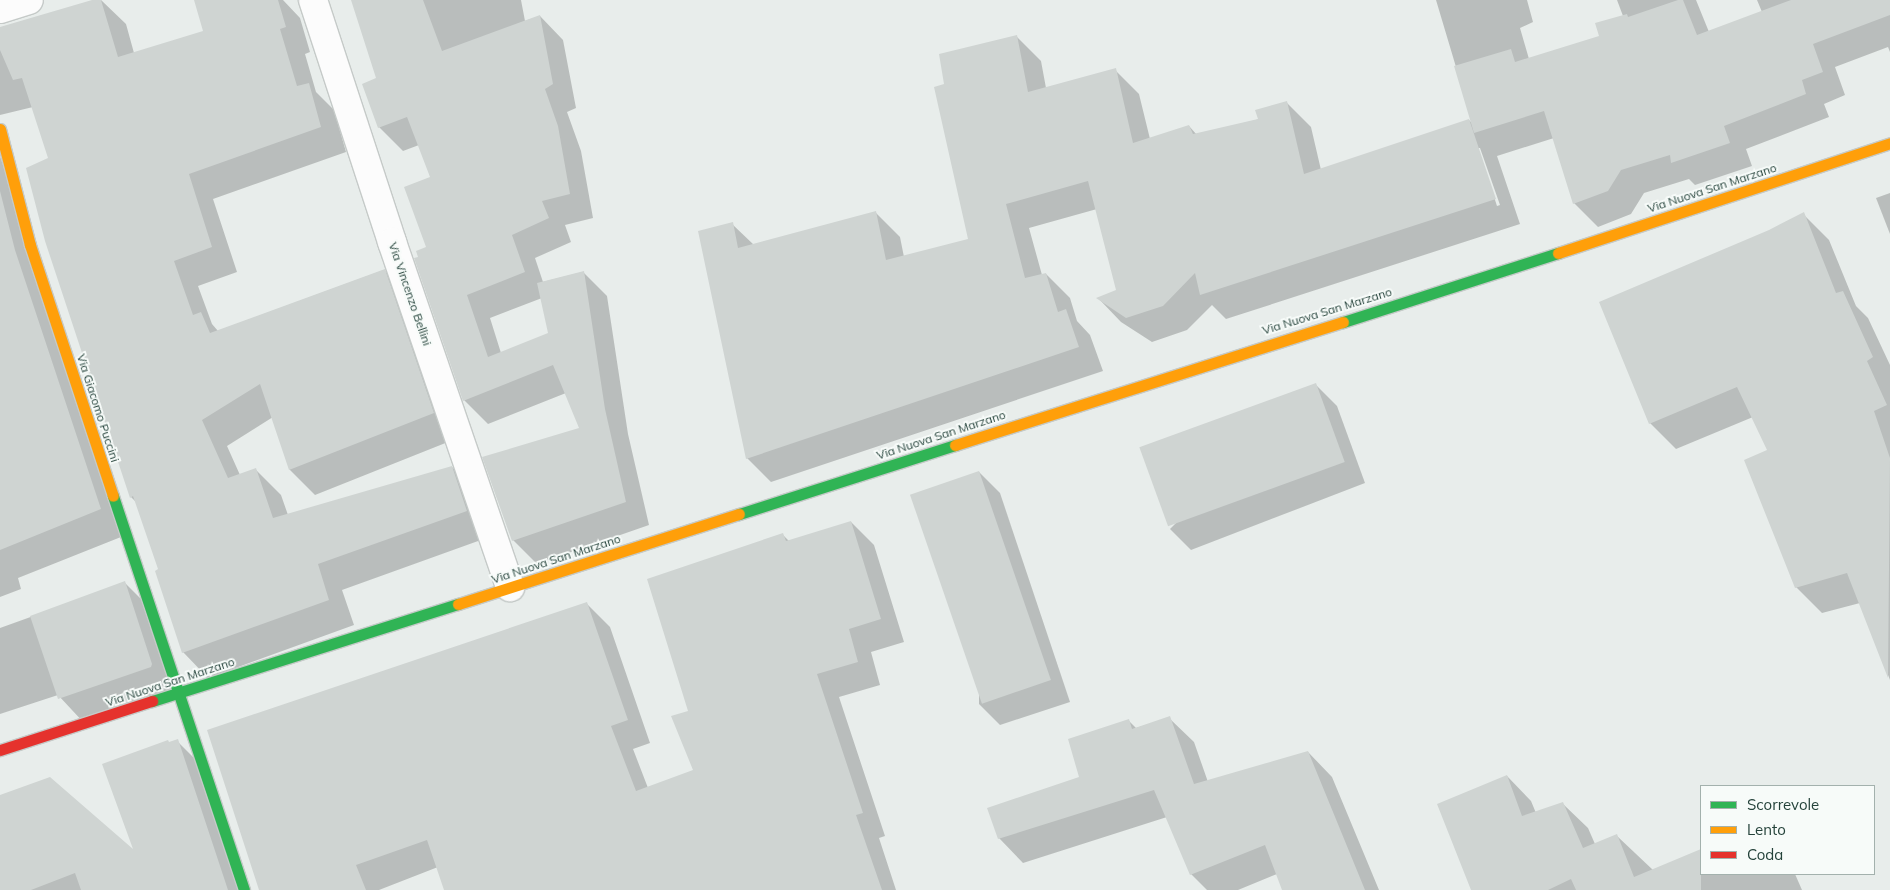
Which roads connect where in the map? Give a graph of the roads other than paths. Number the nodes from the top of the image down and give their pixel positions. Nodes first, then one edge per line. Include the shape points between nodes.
1 (29, 0) edge
2 (313, 0) edge
3 (0, 9) edge
4 (0, 129) edge
5 (1890, 143) edge
6 (510, 587) junction
7 (177, 694) junction
8 (0, 750) edge
9 (244, 890) edge

1 - 3 street
2 - 6 street, Via Vincenzo Bellini
4 - 7 main road, Via Giacomo Puccini via 30,245
5 - 6 main road, Via Nuova San Marzano via 1627,231
6 - 7 main road, Via Nuova San Marzano
7 - 8 main road, Via Nuova San Marzano
7 - 9 main road, Via Giacomo Puccini

